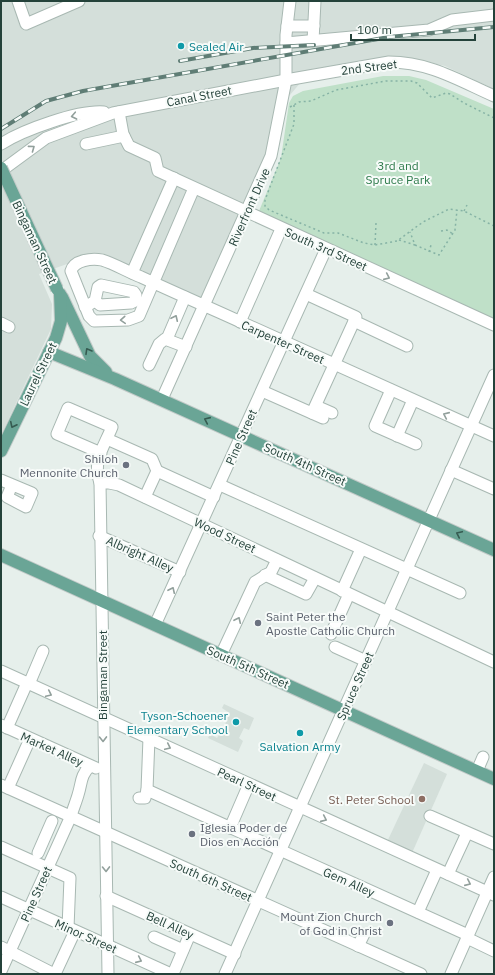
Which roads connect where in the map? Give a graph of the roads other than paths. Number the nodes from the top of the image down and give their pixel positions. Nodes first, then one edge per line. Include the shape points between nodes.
1 (18, 1) edge
2 (79, 1) edge
3 (290, 1) edge
4 (315, 1) edge
5 (494, 15) edge
6 (287, 26) junction
7 (314, 26) junction
8 (313, 41) junction
9 (286, 43) junction
10 (286, 80) junction
11 (494, 96) edge
12 (116, 113) junction
13 (126, 141) junction
14 (1, 144) edge
15 (86, 144) dead end
16 (1, 168) edge
17 (1, 171) edge
18 (174, 178) junction
19 (194, 188) junction
20 (247, 213) junction
21 (281, 229) junction
22 (326, 249) junction
23 (132, 273) junction
24 (153, 283) junction
25 (59, 292) junction
26 (306, 294) junction
27 (185, 297) junction
28 (142, 299) junction
29 (95, 301) junction
30 (204, 306) junction
31 (85, 307) junction
32 (354, 321) junction
33 (240, 322) junction
34 (494, 325) edge
35 (167, 338) junction
36 (284, 342) junction
37 (407, 346) dead end
38 (186, 347) junction
39 (49, 352) junction
40 (149, 365) dead end
41 (335, 365) junction
42 (494, 375) edge
43 (115, 379) junction
44 (492, 386) edge
45 (391, 390) junction
46 (262, 391) junction
47 (162, 400) junction
48 (413, 400) junction
49 (314, 410) junction
50 (327, 416) dead end
51 (471, 426) junction
52 (242, 436) junction
53 (398, 436) junction
54 (494, 436) edge
55 (107, 439) junction
56 (416, 444) dead end
57 (2, 445) edge
58 (101, 453) junction
59 (451, 470) junction
60 (157, 471) junction
61 (1, 480) edge
62 (100, 483) junction
63 (12, 485) dead end
64 (220, 485) junction
65 (494, 489) edge
66 (214, 497) junction
67 (145, 498) junction
68 (429, 520) junction
69 (202, 524) junction
70 (99, 536) junction
71 (361, 549) junction
72 (494, 550) edge
73 (1, 555) edge
74 (277, 560) junction
75 (407, 570) junction
76 (180, 572) junction
77 (265, 575) junction
78 (315, 578) junction
79 (345, 592) junction
80 (460, 593) dead end
81 (102, 602) junction
82 (388, 613) junction
83 (155, 625) junction
84 (331, 634) dead end
85 (335, 647) dead end
86 (43, 651) dead end
87 (221, 655) junction
88 (366, 661) junction
89 (494, 662) edge
90 (2, 674) edge
91 (28, 684) junction
92 (344, 711) junction
93 (102, 718) junction
94 (4, 727) edge
95 (149, 738) junction
96 (30, 739) junction
97 (484, 757) dead end
98 (90, 766) junction
99 (477, 771) junction
100 (103, 772) junction
101 (494, 779) edge
102 (249, 784) junction
103 (5, 787) edge
104 (147, 790) junction
105 (139, 798) dead end
106 (300, 808) junction
107 (71, 816) junction
108 (430, 816) dead end
109 (52, 821) dead end
110 (230, 828) junction
111 (105, 832) junction
112 (467, 833) junction
113 (43, 841) junction
114 (494, 844) edge
115 (1, 847) edge
116 (57, 847) junction
117 (281, 851) junction
118 (38, 853) dead end
119 (47, 868) junction
120 (437, 870) junction
121 (448, 874) junction
122 (494, 877) edge
123 (491, 893) edge
124 (106, 896) junction
125 (1, 897) edge
126 (258, 901) junction
127 (28, 910) junction
128 (418, 912) junction
129 (72, 930) junction
130 (190, 934) junction
131 (364, 934) dead end
132 (468, 936) junction
133 (154, 937) dead end
134 (108, 946) junction
135 (358, 946) junction
136 (5, 949) edge
137 (184, 950) junction
138 (494, 951) edge
139 (235, 954) junction
140 (1, 971) edge
141 (168, 973) edge
142 (54, 974) edge
143 (108, 974) edge
144 (225, 974) edge
145 (421, 974) edge
146 (451, 974) edge

1 - 2 street via 26,24
3 - 6 street, Riverfront Drive
4 - 7 street
5 - 8 street via 452,20 429,30
6 - 7 street
6 - 9 street, Riverfront Drive
7 - 8 street
8 - 9 street
9 - 10 street, Riverfront Drive
10 - 11 street, 2nd Street via 402,62 428,67
10 - 12 street, Canal Street
10 - 20 street, Riverfront Drive via 271,156
12 - 13 street
12 -> 14 street, Canal Street via 99,112 60,119 28,130
17 -> 12 street, Canal Street via 46,138
13 - 15 street
13 - 18 street, South 3rd Street via 155,158 158,171
16 - 25 main road, Bingaman Street, bridge
18 - 19 street, South 3rd Street
18 - 23 street
19 - 20 street, South 3rd Street
19 - 24 street
20 - 21 street, South 3rd Street
20 - 30 street, Riverfront Drive
21 - 22 street, South 3rd Street
21 - 33 street
22 - 26 street, Pine Street
22 -> 34 street, South 3rd Street
23 - 24 street, Carpenter Street
23 - 31 street, Carpenter Street via 93,259 76,263 72,267 71,275
24 - 27 street, Carpenter Street
24 - 28 street
25 - 39 main road, Laurel Street via 61,321
43 -> 25 main road, South 4th Street via 90,356
26 - 32 street via 356,317
26 - 36 street, Pine Street
27 - 30 street, Carpenter Street
35 -> 27 street
28 - 29 street via 131,303 100,305
28 - 29 street via 134,292 101,285 98,287
28 -> 31 street via 139,316 128,320 97,322 89,316
29 - 31 street
30 - 33 street, Carpenter Street
30 - 38 street, Riverfront Drive
32 - 37 street
32 - 41 street
33 - 36 street, Carpenter Street
35 - 38 street
35 - 40 street via 158,344
36 - 41 street, Carpenter Street
36 - 46 street, Pine Street
38 - 47 street, Riverfront Drive
39 - 43 main road, South 4th Street
39 -> 57 main road, Laurel Street
41 - 45 street, Carpenter Street
41 - 49 street
42 - 44 street, Spruce Street
43 - 47 main road, South 4th Street
44 - 51 street, Spruce Street
45 - 48 street, Carpenter Street
45 - 53 street via 375,426
46 - 49 street
46 - 52 street, Pine Street
52 -> 47 main road, South 4th Street
51 -> 48 street, Carpenter Street
48 - 53 street
49 - 50 street
51 - 54 street, Carpenter Street
51 - 59 street, Spruce Street
52 - 64 street, Pine Street
52 - 68 main road, South 4th Street
53 - 56 street
55 - 58 street, Bingaman Street
55 - 58 street via 112,427 68,408 57,434
55 - 60 street via 152,459
58 - 62 street, Bingaman Street via 96,465
59 - 65 street
59 - 68 street, Spruce Street
60 - 66 street
60 - 67 street
61 - 63 street
62 - 67 street, Wood Street via 119,486
62 - 70 street, Bingaman Street
64 - 66 street, Pine Street
64 - 71 street
66 - 69 street, Pine Street
67 - 69 street, Wood Street
72 -> 68 main road, South 4th Street
68 - 75 street, Spruce Street
69 - 74 street, Wood Street
69 - 76 street, Pine Street
70 - 76 street, Albright Alley
70 - 81 street, Bingaman Street
71 - 75 street
71 - 79 street
73 - 81 main road, South 5th Street
74 - 77 street via 271,572
74 - 78 street, Wood Street
75 - 80 street
75 - 82 street, Spruce Street
83 -> 76 street, Pine Street
77 - 78 street via 306,594
87 -> 77 street via 255,582
78 - 79 street, Wood Street
79 - 82 street, Wood Street
79 - 84 street
81 - 83 main road, South 5th Street
81 - 93 street, Bingaman Street
82 - 88 street, Spruce Street
82 - 89 street, Wood Street
83 - 87 main road, South 5th Street
85 - 88 street
86 - 91 street
87 - 92 main road, South 5th Street
88 - 92 street, Spruce Street
90 - 91 street, Pearl Street
91 -> 93 street, Pearl Street
91 - 94 street
92 - 99 main road, South 5th Street
92 - 106 street, Spruce Street
93 - 95 street, Pearl Street
93 -> 100 street, Bingaman Street
94 - 96 street, Market Alley
95 -> 102 street, Pearl Street
95 - 104 street via 151,778
96 - 98 street, Market Alley
96 - 103 street
97 - 99 street
98 - 100 street, Market Alley
98 - 107 street, Pine Street via 78,788 79,793
99 - 101 main road, South 5th Street
100 - 111 street, Bingaman Street
102 - 106 street, Pearl Street
102 - 110 street
103 - 107 street, South 6th Street
104 - 105 street via 145,798
104 - 110 street, Gem Alley
106 - 117 street, Spruce Street
106 -> 120 street, Pearl Street
107 - 111 street, South 6th Street
107 - 116 street, Pine Street
108 - 112 street
109 - 113 street
110 - 117 street, Gem Alley
111 -> 124 street, Bingaman Street
111 - 126 street, South 6th Street
112 - 114 street
112 - 121 street
113 - 116 street
113 - 118 street
115 - 119 street
116 - 119 street, Pine Street
117 - 126 street, Spruce Street
117 - 128 street, Gem Alley
119 - 127 street, Pine Street
119 - 129 street via 70,878
120 - 121 street, Pearl Street
120 - 128 street
121 -> 123 street, Pearl Street
122 - 123 street
123 - 132 street
124 - 130 street, Bell Alley
124 - 134 street, Bingaman Street
125 - 127 street, Minor Street
126 - 135 street, South 6th Street
126 - 139 street, Spruce Street
127 - 129 street, Minor Street
127 - 136 street, Pine Street
128 - 132 street, Gem Alley
129 - 134 street, Minor Street
129 - 142 street
130 - 137 street
130 - 139 street, Bell Alley
131 - 135 street
132 - 138 street, Gem Alley
132 - 146 street
133 - 137 street
134 -> 141 street, Minor Street
134 - 143 street, Bingaman Street
135 - 145 street, South 6th Street
136 - 140 street, Pine Street
136 - 142 street
137 - 141 street
139 - 144 street, Spruce Street

